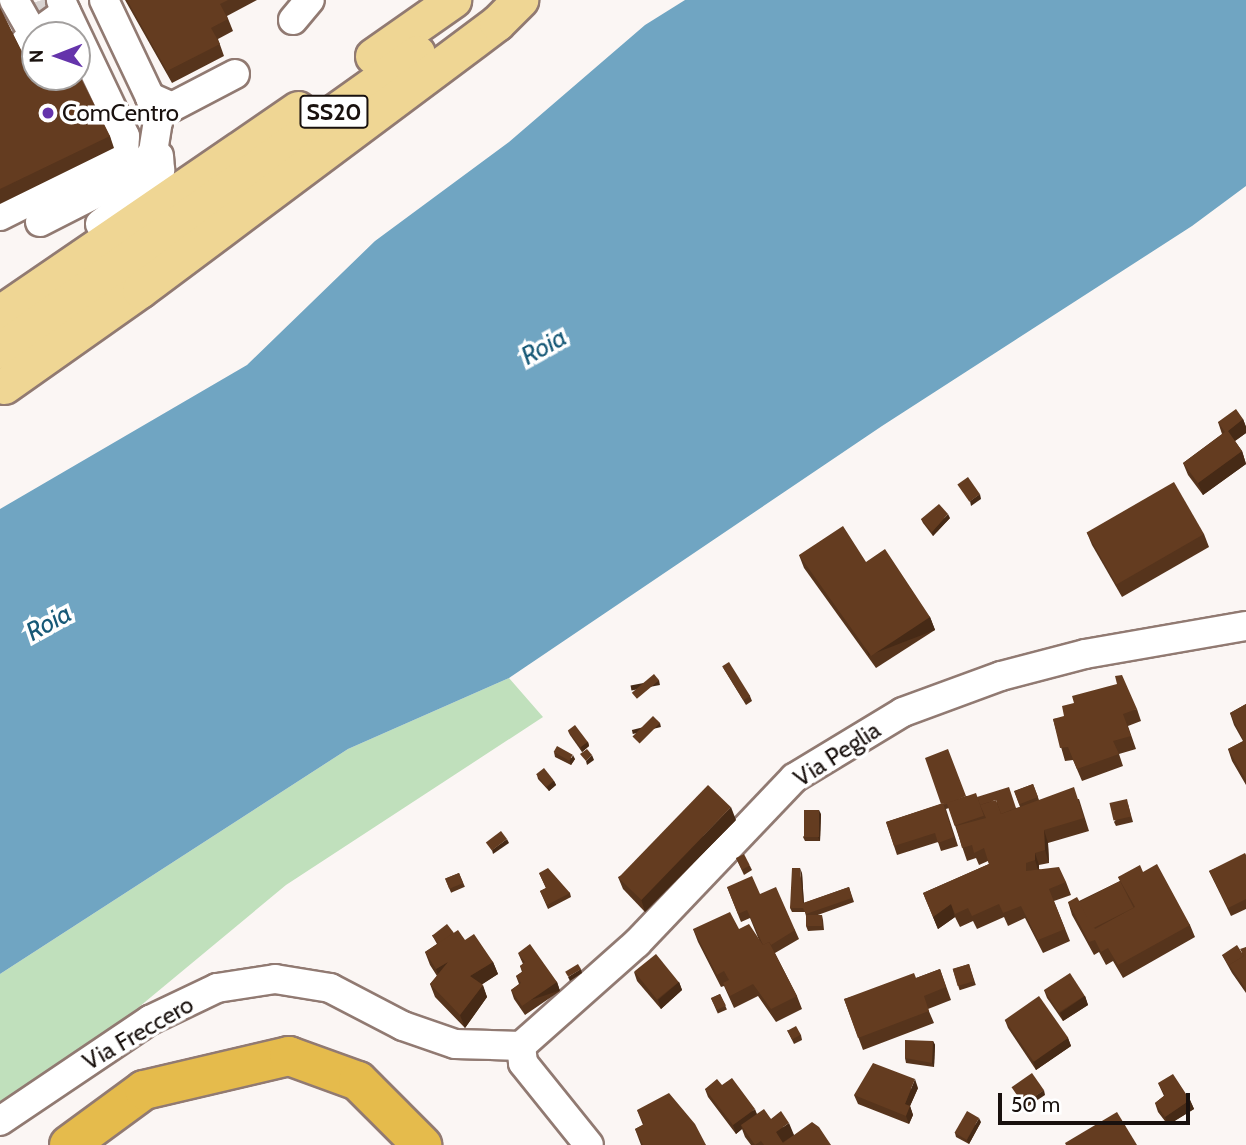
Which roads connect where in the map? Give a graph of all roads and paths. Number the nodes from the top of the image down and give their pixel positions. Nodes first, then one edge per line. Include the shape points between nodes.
1 (14, 0) edge
2 (104, 0) edge
3 (453, 0) edge
4 (491, 0) edge
5 (520, 0) edge
6 (64, 6) edge
7 (22, 21) edge
8 (48, 21) edge
9 (234, 74) dead end
10 (154, 110) junction
11 (0, 216) edge
12 (40, 222) dead end
13 (0, 293) edge
14 (0, 313) edge
15 (0, 350) edge
16 (4, 386) dead end
17 (1246, 626) edge
18 (521, 1046) junction
19 (0, 1121) edge
20 (69, 1145) edge
21 (422, 1145) edge
22 (589, 1145) edge

1 - 7 street
2 - 10 street
3 - 14 main road
4 - 15 main road, SS20
5 - 16 main road via 497,23 163,273
6 - 8 street
6 - 11 street via 125,136 124,154
9 - 10 street via 172,107
10 - 12 street via 153,152 136,173
10 - 13 street via 160,170 148,188
17 - 18 street, Via Peglia via 1085,654 1001,676 903,712 794,778 637,943
18 - 19 street, Via Freccero via 456,1044 403,1026 330,988 275,979 217,988 150,1020
18 - 22 street via 523,1062
20 - 21 highway via 144,1090 289,1056 358,1081

